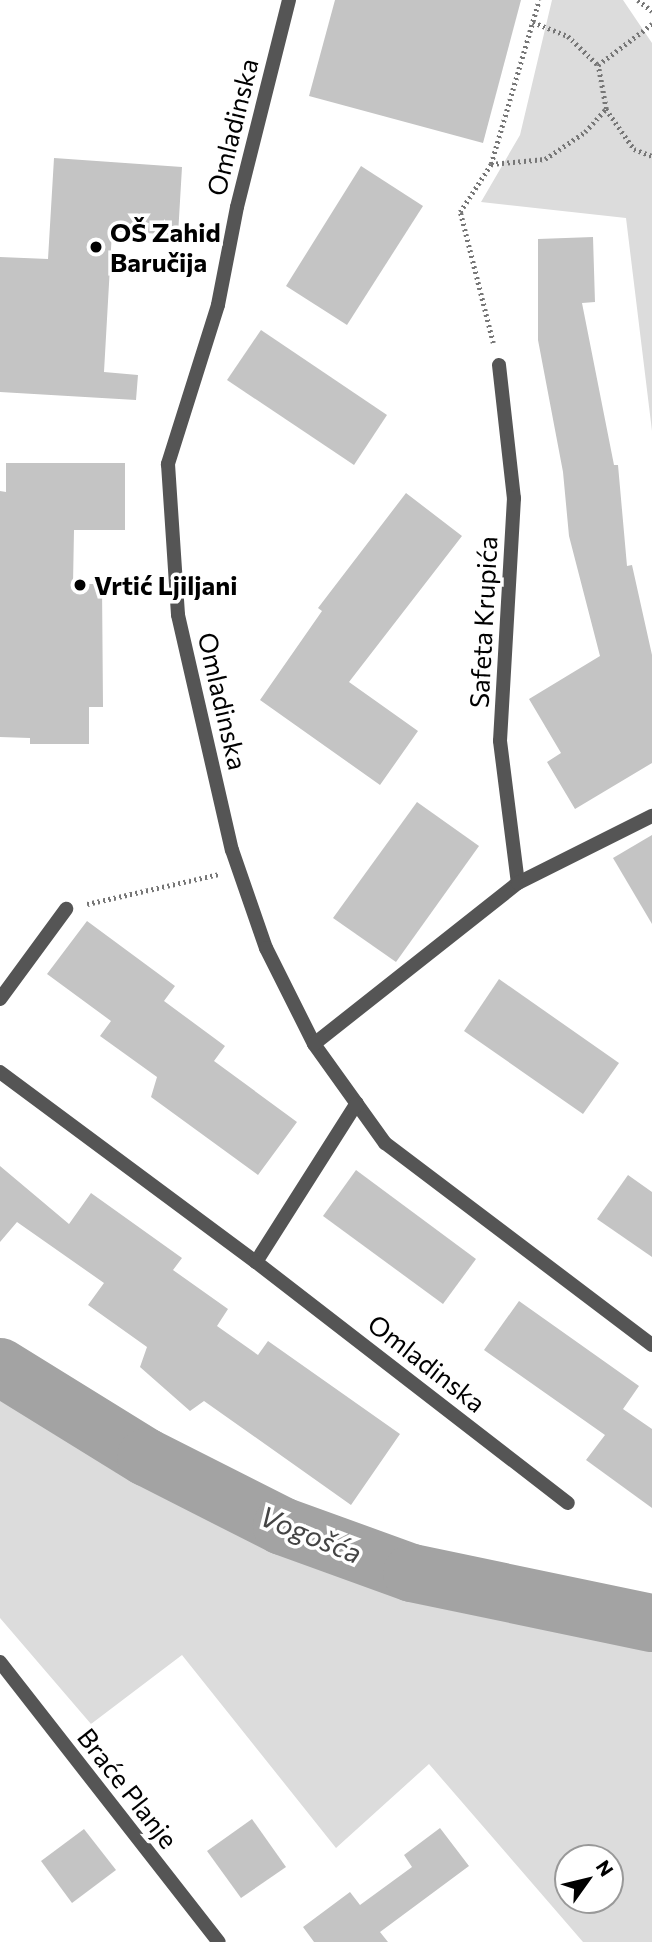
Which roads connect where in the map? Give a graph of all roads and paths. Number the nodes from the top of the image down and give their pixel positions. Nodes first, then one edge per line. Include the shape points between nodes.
1 (289, 0) edge
2 (539, 0) edge
3 (638, 0) edge
4 (652, 10) edge
5 (533, 22) junction
6 (652, 24) edge
7 (598, 65) junction
8 (606, 109) junction
9 (652, 156) edge
10 (491, 164) junction
11 (499, 365) joint
12 (652, 816) edge
13 (240, 869) junction
14 (518, 883) junction
15 (66, 909) joint
16 (0, 999) edge
17 (314, 1044) junction
18 (0, 1072) edge
19 (357, 1103) junction
20 (256, 1262) junction
21 (652, 1345) edge
22 (568, 1503) dead end
23 (0, 1662) edge
24 (219, 1942) edge

1 - 13 street, Omladinska via 218,305 168,464 178,615
2 - 5 path
3 - 4 path
5 - 7 path via 568,36
5 - 10 path
6 - 7 path
7 - 8 path
8 - 9 path via 634,149
8 - 10 path via 585,132 545,159
10 - 11 path via 460,212
11 - 14 street, Safeta Krupića via 514,498 500,741
12 - 14 street
13 - 15 path
13 - 17 street, Omladinska via 266,948
14 - 17 street
15 - 16 street
17 - 19 street, Omladinska
18 - 20 street, Omladinska
19 - 20 street
19 - 21 street, Omladinska via 385,1143
20 - 22 street, Omladinska
23 - 24 street, Braće Planje

